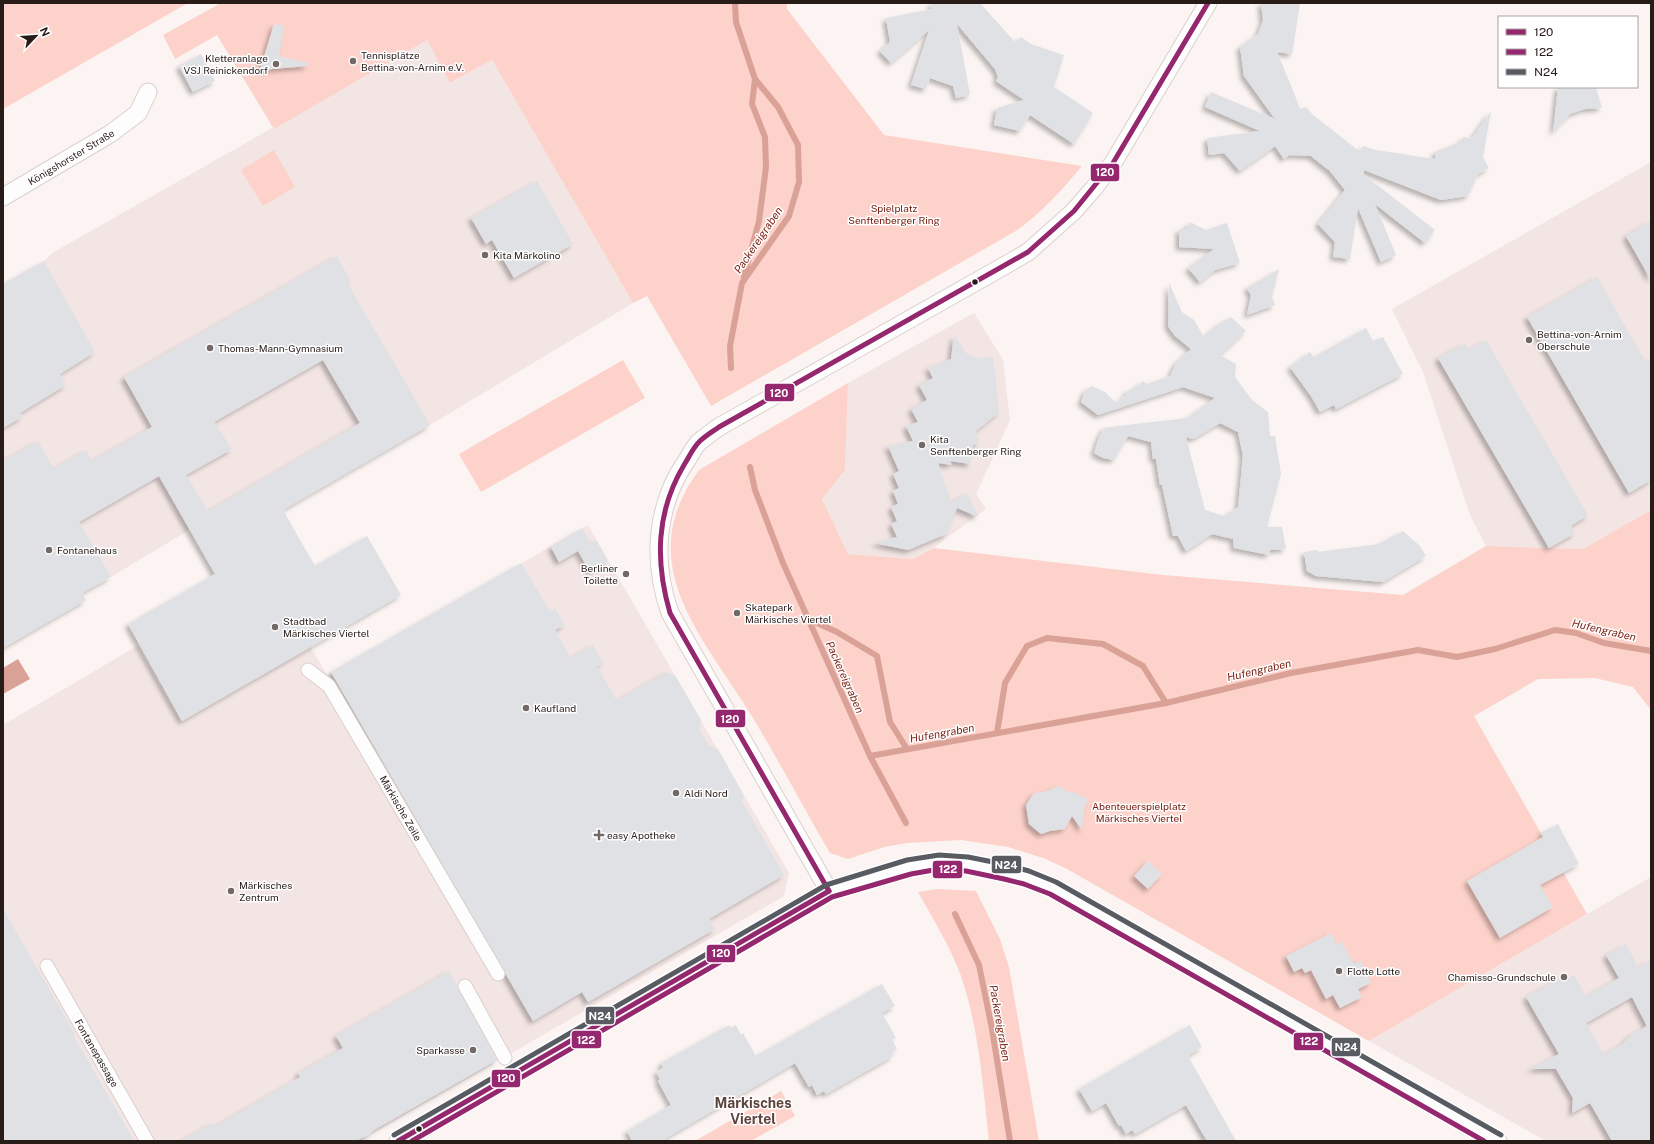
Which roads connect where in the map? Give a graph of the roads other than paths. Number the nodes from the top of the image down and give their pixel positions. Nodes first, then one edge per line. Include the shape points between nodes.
1 (1208, 3) edge
2 (148, 92) dead end
3 (3, 197) edge
4 (308, 670) dead end
5 (829, 891) junction
6 (47, 966) dead end
7 (498, 974) dead end
8 (465, 986) dead end
9 (505, 1058) dead end
10 (147, 1141) edge
11 (398, 1141) edge
12 (1498, 1141) edge

1 - 5 street via 1113,163 1074,211 1028,252 719,427 699,442 677,474 664,509 658,546 661,581 670,613
2 - 3 street, Königshorster Straße via 138,113 110,134
4 - 7 street, Märkische Zeile via 329,686
5 - 11 street
5 - 12 street via 909,867 940,862 967,864 1032,879 1053,888
6 - 10 street, Fontanepassage
8 - 9 street

